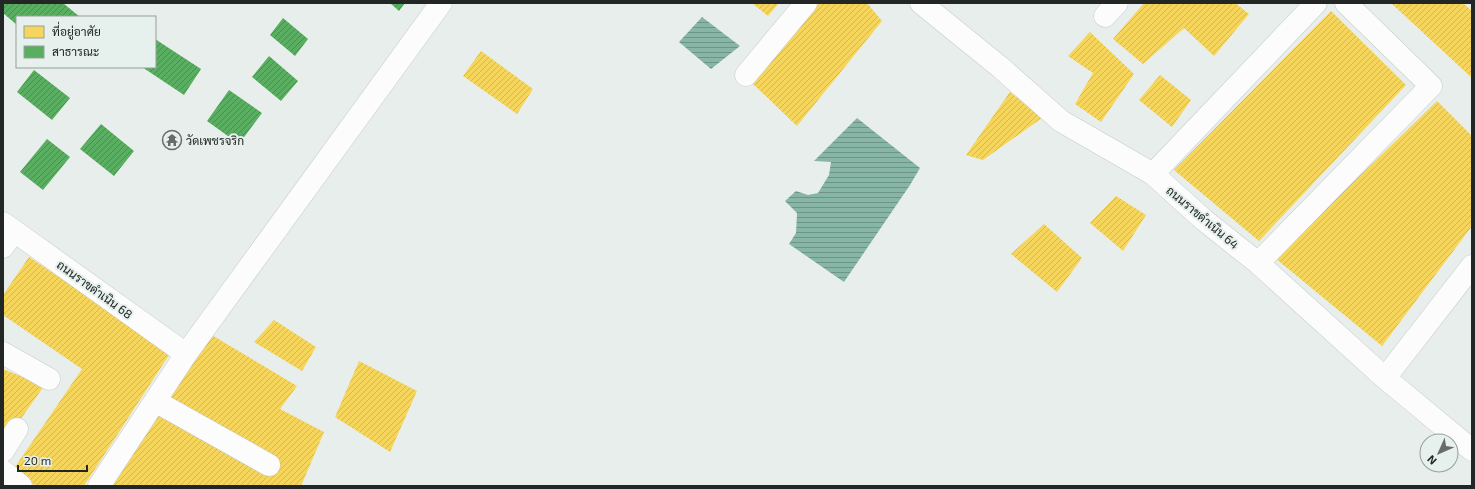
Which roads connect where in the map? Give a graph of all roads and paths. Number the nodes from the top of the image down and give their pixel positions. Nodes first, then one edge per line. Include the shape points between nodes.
1 (441, 3) edge
2 (806, 3) edge
3 (922, 3) edge
4 (1316, 3) edge
5 (1346, 3) edge
6 (746, 75) dead end
7 (1153, 174) junction
8 (7, 234) edge
9 (1258, 263) junction
10 (1468, 280) edge
11 (3, 353) edge
12 (186, 354) junction
13 (1385, 378) junction
14 (48, 379) dead end
15 (155, 401) junction
16 (17, 429) dead end
17 (1472, 450) edge
18 (3, 451) edge
19 (269, 465) dead end
20 (3, 470) edge
21 (22, 486) edge
22 (99, 486) edge

1 - 12 street
2 - 6 street
3 - 7 street, ถนนราขดำเนิน 64 via 1061,121
4 - 7 street
5 - 9 street via 1431,86
7 - 9 street, ถนนราขดำเนิน 64 via 1204,220
8 - 12 street, ถนนราขดำเนิน 68
9 - 13 street, ถนนราขดำเนิน 64
10 - 13 street
11 - 14 street
12 - 15 street
13 - 17 street, ถนนราขดำเนิน 64
15 - 19 street
15 - 22 street
16 - 18 street
20 - 21 street

